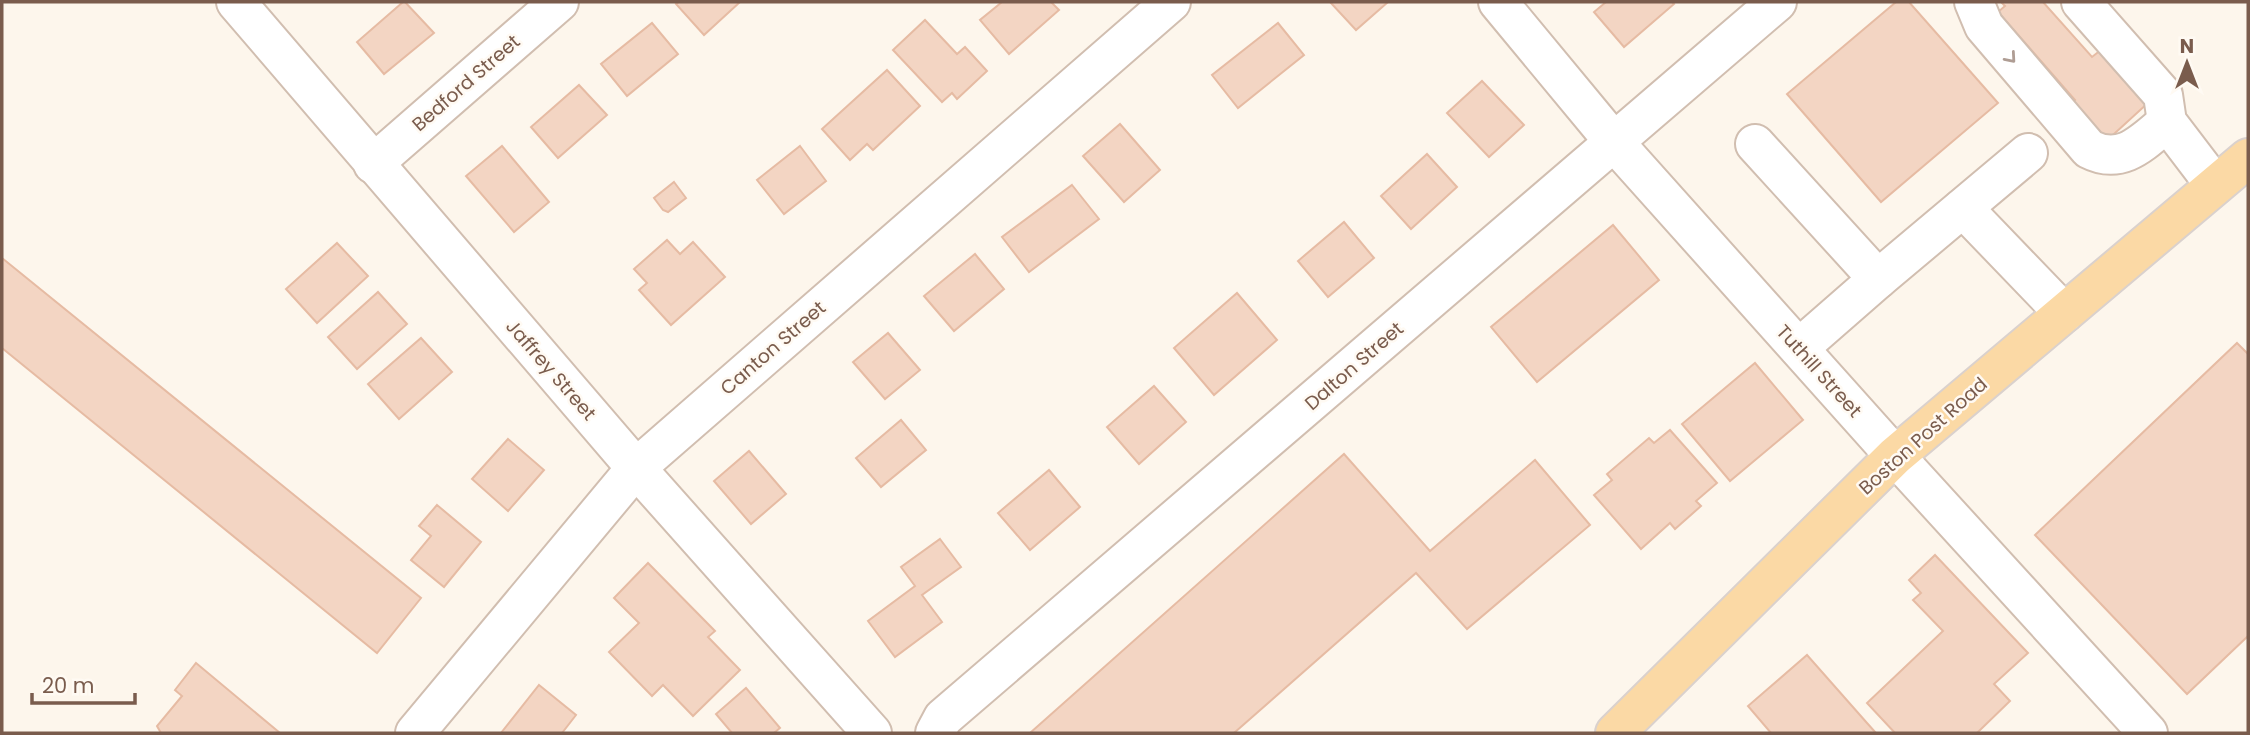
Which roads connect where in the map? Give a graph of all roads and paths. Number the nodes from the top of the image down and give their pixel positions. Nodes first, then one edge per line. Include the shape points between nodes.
1 (236, 2) edge
2 (559, 2) edge
3 (1171, 2) edge
4 (1497, 2) edge
5 (1777, 2) edge
6 (1974, 2) edge
7 (2081, 2) edge
8 (2167, 122) junction
9 (1614, 142) junction
10 (1755, 144) dead end
11 (2028, 153) dead end
12 (2248, 158) edge
13 (373, 163) junction
14 (2216, 185) junction
15 (1964, 208) junction
16 (1878, 279) junction
17 (2064, 313) junction
18 (1799, 348) junction
19 (1895, 456) junction
20 (636, 468) junction
21 (415, 733) edge
22 (872, 733) edge
23 (934, 733) edge
24 (1615, 733) edge
25 (2148, 733) edge

1 - 13 street, Jaffrey Street
2 - 13 street, Bedford Street
3 - 20 street, Canton Street
4 - 9 street, Tuthill Street
5 - 9 street, Dalton Street
6 -> 8 street via 1984,26 2090,149 2109,157 2125,153
7 - 8 street via 2163,95
8 - 14 street
9 - 18 street, Tuthill Street
9 - 23 street, Dalton Street via 943,718
10 - 16 street
11 - 15 street
12 - 14 main road, Boston Post Road
13 - 20 street, Jaffrey Street
14 - 17 main road, Boston Post Road
15 - 16 street
15 - 17 street
16 - 18 street
17 - 19 main road, Boston Post Road
18 - 19 street, Tuthill Street
19 - 24 main road, Boston Post Road
19 - 25 street, Tuthill Street
20 - 21 street, Canton Street
20 - 22 street, Jaffrey Street

